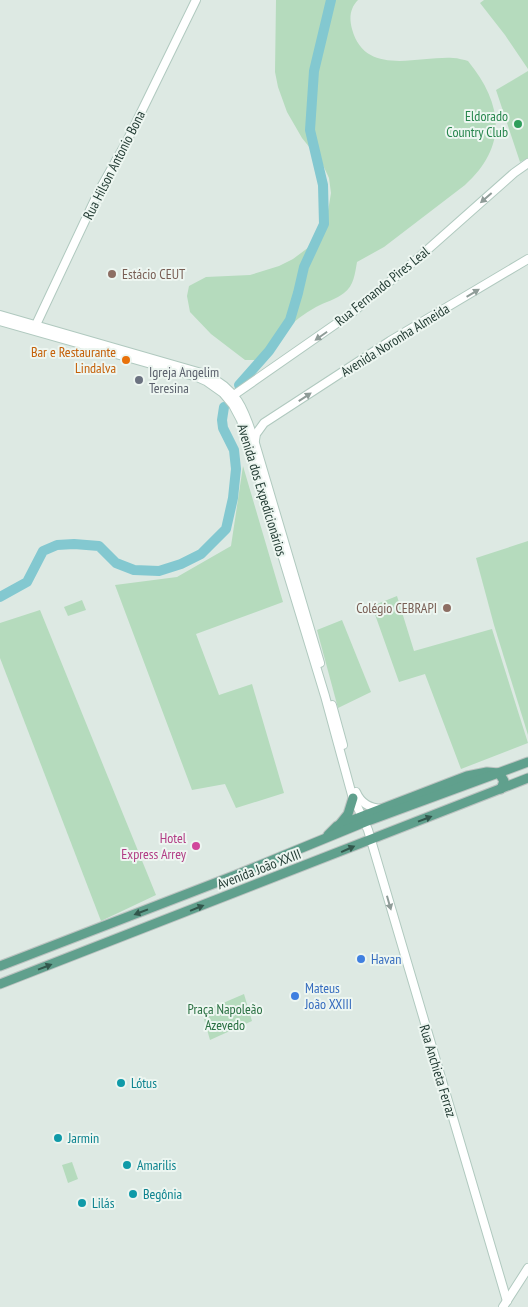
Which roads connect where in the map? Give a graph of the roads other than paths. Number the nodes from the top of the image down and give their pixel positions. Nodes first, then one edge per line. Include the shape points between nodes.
1 (196, 0) edge
2 (528, 163) edge
3 (528, 259) edge
4 (0, 316) edge
5 (0, 321) edge
6 (35, 328) junction
7 (232, 397) junction
8 (245, 422) junction
9 (264, 423) junction
10 (254, 440) junction
11 (528, 762) edge
12 (516, 767) junction
13 (498, 773) junction
14 (528, 778) edge
15 (519, 782) junction
16 (501, 789) junction
17 (356, 798) junction
18 (382, 809) junction
19 (363, 819) junction
20 (337, 826) junction
21 (322, 840) junction
22 (371, 840) junction
23 (236, 875) junction
24 (220, 881) junction
25 (244, 890) junction
26 (225, 897) junction
27 (0, 966) edge
28 (0, 984) edge
29 (528, 1268) edge
30 (505, 1304) edge

1 - 6 main road, Rua Hilson Antonio Bona via 99,191
2 -> 7 main road, Rua Fernando Pires Leal via 353,312
9 -> 3 main road, Avenida Noronha Almeida via 390,341
4 - 6 main road, Avenida dos Expedicionários
5 - 6 main road, Avenida dos Expedicionários
6 - 7 main road, Avenida dos Expedicionários via 197,377
7 - 8 main road, Avenida dos Expedicionários
8 - 9 main road
8 - 10 main road, Avenida dos Expedicionários
8 - 17 main road, Avenida dos Expedicionários
9 - 10 main road
10 - 17 main road, Avenida dos Expedicionários
11 - 12 main road, Avenida João XXIII
12 - 13 main road, Avenida João XXIII
12 - 15 main road via 514,776
13 - 16 main road via 504,781
13 - 18 main road via 467,776
13 - 19 main road, Avenida João XXIII
14 - 15 main road, Avenida João XXIII
15 - 16 main road, Avenida João XXIII
22 -> 16 main road, Avenida João XXIII
17 - 18 main road via 369,807
17 - 19 main road, Avenida dos Expedicionários
17 - 20 main road
18 - 19 main road
19 - 20 main road
19 - 21 main road, Avenida João XXIII
19 - 22 main road, Rua Anchieta Ferraz
20 - 21 main road
21 - 23 main road, Avenida João XXIII
25 -> 22 main road, Avenida João XXIII
22 -> 30 main road, Rua Anchieta Ferraz
23 - 24 main road, Avenida João XXIII
23 - 25 main road via 238,886
24 - 26 main road
24 -> 27 main road, Avenida João XXIII
25 - 26 main road, Avenida João XXIII
28 -> 26 main road, Avenida João XXIII
29 - 30 main road

